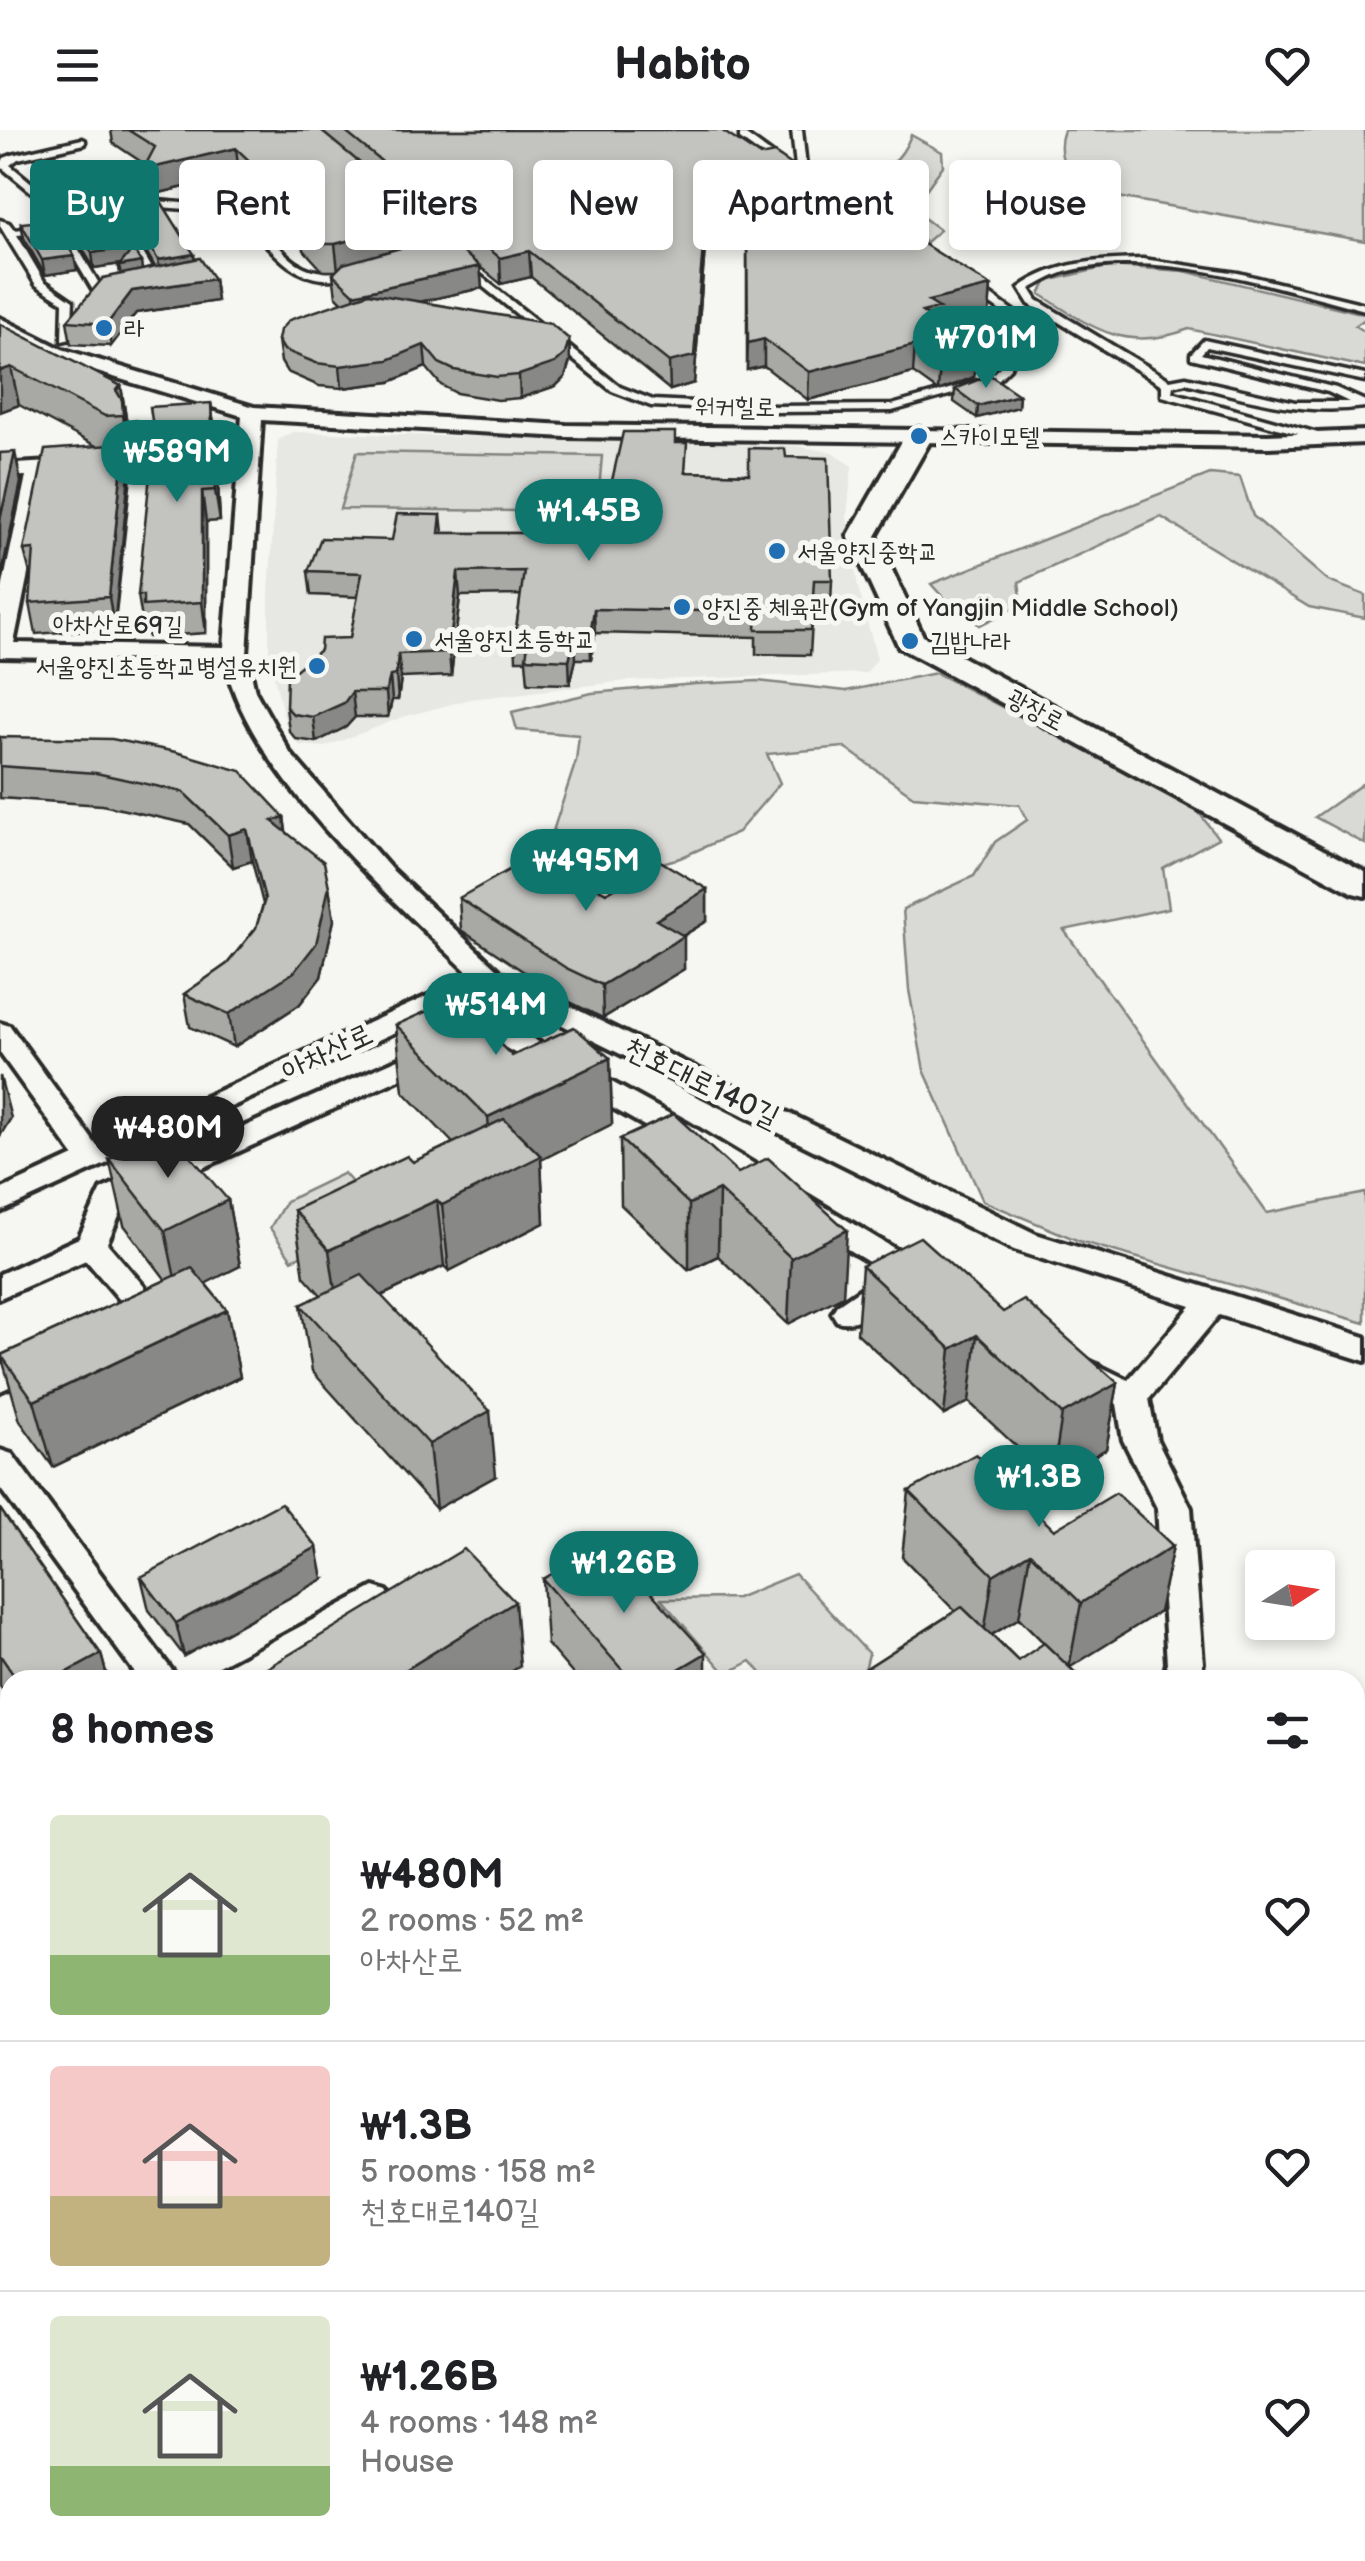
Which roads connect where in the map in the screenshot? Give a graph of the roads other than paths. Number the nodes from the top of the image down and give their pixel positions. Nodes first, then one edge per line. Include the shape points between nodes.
1 (797, 130) edge
2 (743, 137) dead end
3 (82, 142) dead end
4 (776, 160) edge
5 (800, 160) edge
6 (0, 222) edge
7 (30, 232) edge
8 (10, 234) junction
9 (74, 250) edge
10 (136, 250) edge
11 (458, 262) edge
12 (373, 268) edge
13 (958, 277) edge
14 (172, 279) edge
15 (155, 282) junction
16 (136, 285) edge
17 (118, 288) edge
18 (99, 292) junction
19 (68, 301) junction
20 (1365, 307) edge
21 (0, 324) edge
22 (66, 339) edge
23 (1365, 378) edge
24 (1168, 384) junction
25 (1363, 404) edge
26 (252, 413) junction
27 (136, 429) dead end
28 (919, 436) junction
29 (1365, 437) edge
30 (1328, 439) junction
31 (144, 463) junction
32 (38, 470) junction
33 (0, 471) edge
34 (128, 625) dead end
35 (1, 650) edge
36 (235, 654) junction
37 (1365, 886) edge
38 (490, 978) junction
39 (0, 1032) edge
40 (92, 1160) junction
41 (0, 1202) edge
42 (91, 1245) junction
43 (907, 1272) junction
44 (0, 1288) edge
45 (942, 1291) edge
46 (1213, 1302) junction
47 (145, 1309) junction
48 (848, 1313) dead end
49 (190, 1316) edge
50 (113, 1325) edge
51 (81, 1340) edge
52 (1046, 1349) edge
53 (1365, 1349) edge
54 (0, 1379) edge
55 (1132, 1397) junction
56 (0, 1463) edge
57 (374, 1601) edge
58 (154, 1670) edge
59 (252, 1670) edge
60 (1183, 1670) edge

1 - 5 lane
2 - 4 lane
3 - 12 lane via 15,157 5,166 54,207 132,202 229,209 300,274 338,278
6 - 8 lane
7 - 8 lane
8 - 19 lane via 40,284
9 - 18 lane
10 - 15 lane
11 - 13 lane via 632,398 776,409 892,408 992,380 1005,368 1022,321
14 - 15 lane
15 - 16 lane
17 - 18 lane
18 - 19 lane
19 - 22 lane
20 - 24 lane via 1130,260 1041,276 1024,288 1033,302
21 - 26 street, 워커힐로 via 55,353
23 - 25 lane via 1204,343 1195,356
24 - 25 lane via 1186,380 1297,408
24 - 30 lane via 1166,394 1188,402
26 - 28 street, 워커힐로 via 566,430
26 - 36 street, 천호대로140길
27 - 31 street
28 - 30 street, 워커힐로
28 - 37 street, 광장로 via 862,536 910,641
29 - 30 street, 워커힐로
31 - 32 street
31 - 34 street
32 - 33 street
32 - 35 street
35 - 36 street, 아차산로69길
36 - 38 street, 천호대로140길 via 243,691 279,756 382,875
38 - 40 street, 아차산로
38 - 46 street, 천호대로140길 via 1025,1242
39 - 40 street
40 - 41 street, 아차산로
42 - 43 street via 113,1196 476,1034 514,1040
42 - 44 street
42 - 47 street
43 - 45 street
43 - 48 street
46 - 53 street, 천호대로140길
46 - 55 street
47 - 49 street via 162,1329
47 - 50 street
51 - 54 street
52 - 55 street
55 - 60 street via 1140,1440 1174,1508
56 - 58 street
57 - 59 street

